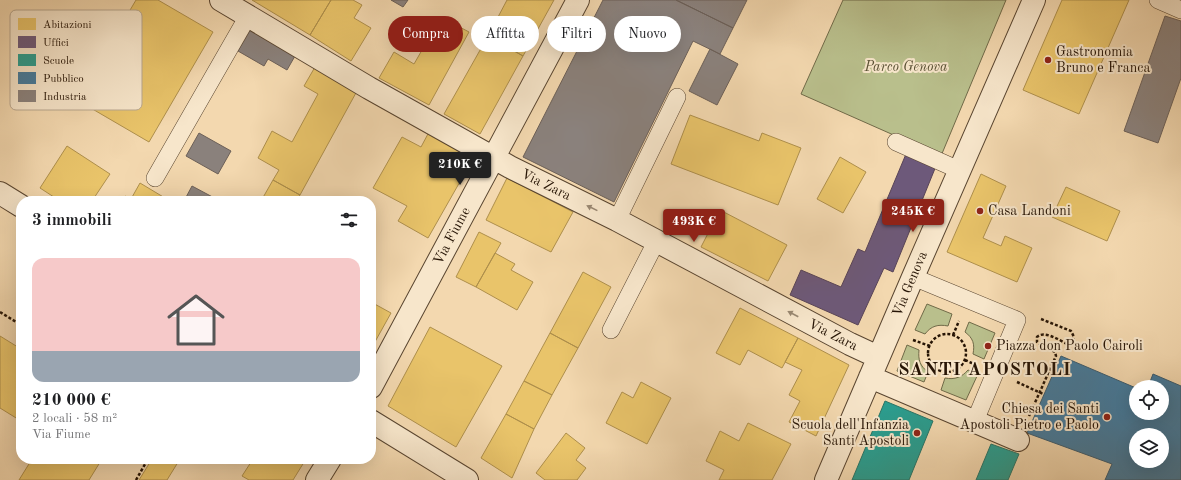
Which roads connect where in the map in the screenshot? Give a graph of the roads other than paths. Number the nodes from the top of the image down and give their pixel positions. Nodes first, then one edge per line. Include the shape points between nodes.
1 (221, 0) edge
2 (578, 0) edge
3 (1034, 0) edge
4 (1158, 0) edge
5 (1181, 10) edge
6 (248, 16) junction
7 (677, 97) dead end
8 (896, 142) dead end
9 (494, 158) junction
10 (959, 170) junction
11 (155, 178) dead end
12 (0, 193) edge
13 (16, 203) edge
14 (617, 220) junction
15 (656, 242) junction
16 (913, 277) junction
17 (611, 330) dead end
18 (878, 357) junction
19 (870, 377) junction
20 (376, 378) edge
21 (975, 421) junction
22 (376, 423) edge
23 (1018, 440) dead end
24 (327, 464) edge
25 (317, 480) edge
26 (467, 480) edge
27 (826, 480) edge

1 - 6 street, Via Zara
2 - 9 street, Via Fiume
3 - 10 street, Via Genova
4 - 5 lane
6 - 9 street, Via Zara
6 - 11 lane
7 - 14 lane
8 - 10 lane
14 -> 9 street, Via Zara
9 - 20 street, Via Fiume
10 - 16 street, Via Genova
12 - 13 street
14 - 15 street, Via Zara
15 - 17 lane
18 -> 15 street, Via Zara
16 - 18 street, Via Genova
16 - 21 lane via 1017,320
18 - 19 street, Via Genova
19 - 21 street
19 - 27 street, Via Genova
21 - 23 street
22 - 26 street
24 - 25 street

